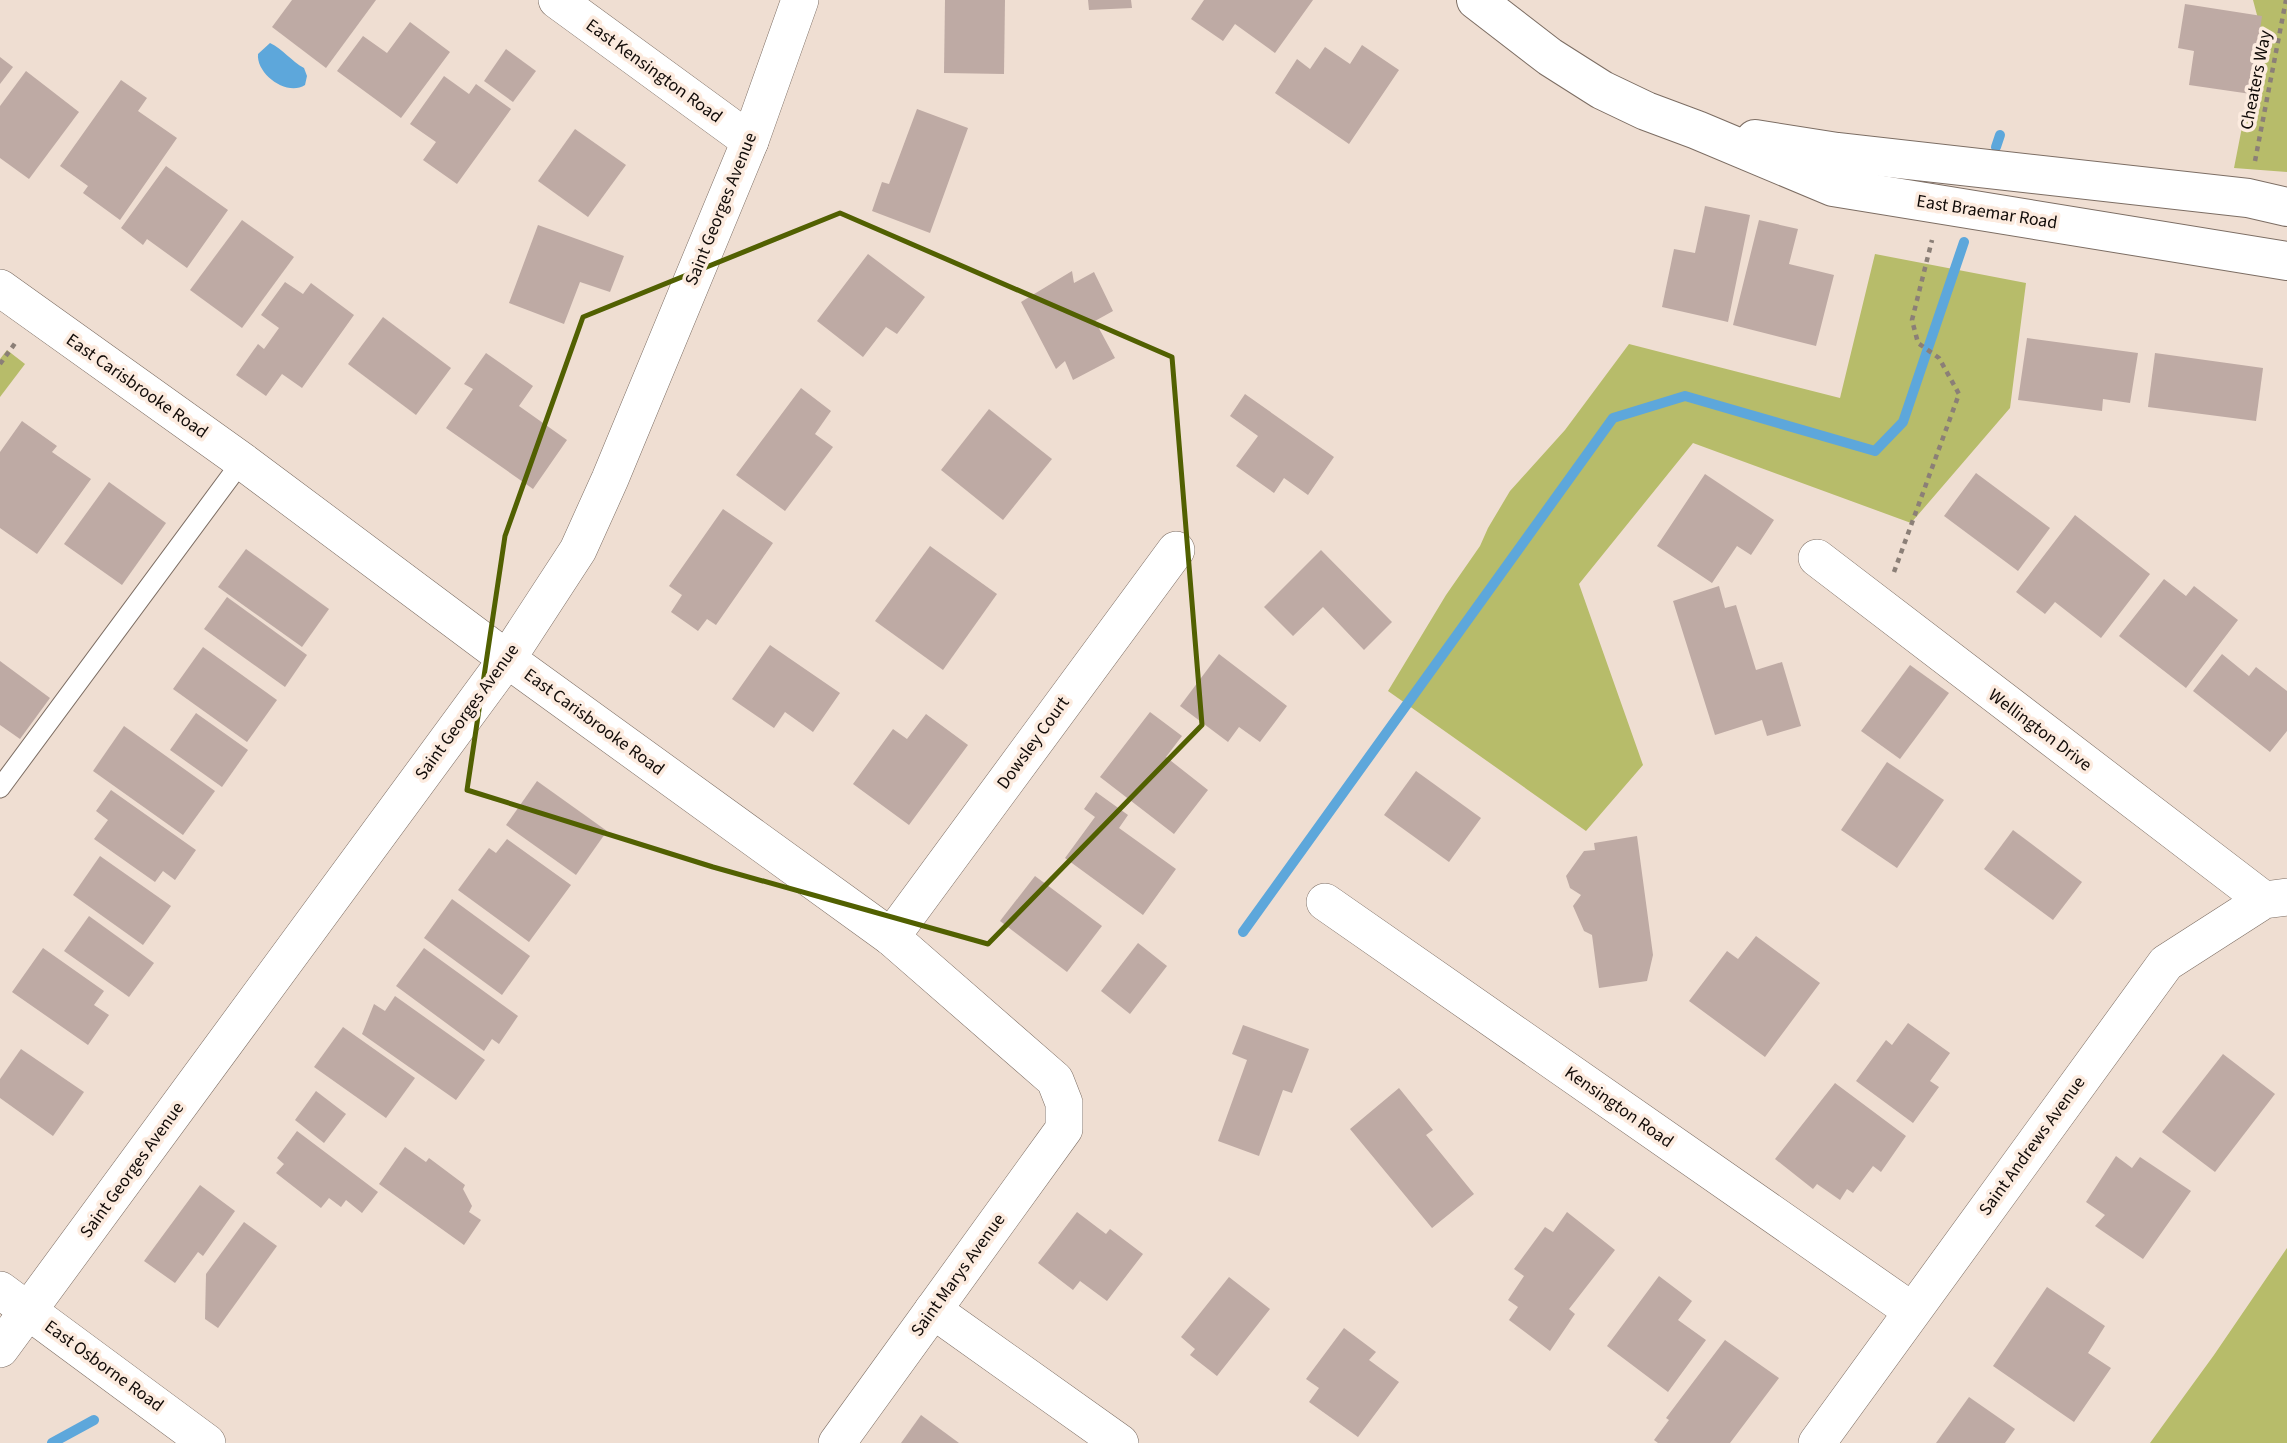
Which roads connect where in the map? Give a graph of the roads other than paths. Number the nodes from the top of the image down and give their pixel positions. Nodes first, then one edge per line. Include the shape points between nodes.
1 (557, 0) edge
2 (800, 0) edge
3 (1476, 0) edge
4 (1698, 130) junction
5 (750, 141) junction
6 (2287, 207) edge
7 (2287, 261) edge
8 (0, 288) edge
9 (242, 461) junction
10 (1176, 550) dead end
11 (1817, 558) dead end
12 (506, 659) junction
13 (0, 788) edge
14 (2276, 899) edge
15 (1325, 902) dead end
16 (891, 937) junction
17 (1064, 1103) joint
18 (14, 1300) edge
19 (933, 1310) junction
20 (1912, 1311) junction
21 (0, 1349) edge
22 (207, 1443) edge
23 (837, 1443) edge
24 (1120, 1443) edge
25 (1817, 1443) edge

1 - 5 street, East Kensington Road
2 - 5 street, Saint Georges Avenue
3 - 4 street, East Braemar Road via 1602,90
4 - 6 street, East Braemar Road via 1837,152 2248,198
4 - 7 street, East Braemar Road via 1833,187
5 - 12 street, Saint Georges Avenue via 578,550
8 - 9 street, East Carisbrooke Road
9 - 12 street, East Carisbrooke Road
9 - 13 lane
10 - 16 street, Dowsley Court
11 - 14 street, Wellington Drive
12 - 16 street, East Carisbrooke Road
12 - 18 street, Saint Georges Avenue
14 - 20 street, Saint Andrews Avenue via 2166,962
15 - 20 street, Kensington Road
16 - 17 street, East Carisbrooke Road via 1055,1080
17 - 19 street, Saint Marys Avenue via 1064,1129
18 - 21 street, Saint Georges Avenue
18 - 22 street, East Osborne Road
19 - 23 street, Saint Marys Avenue
19 - 24 street
20 - 25 street, Saint Andrews Avenue

